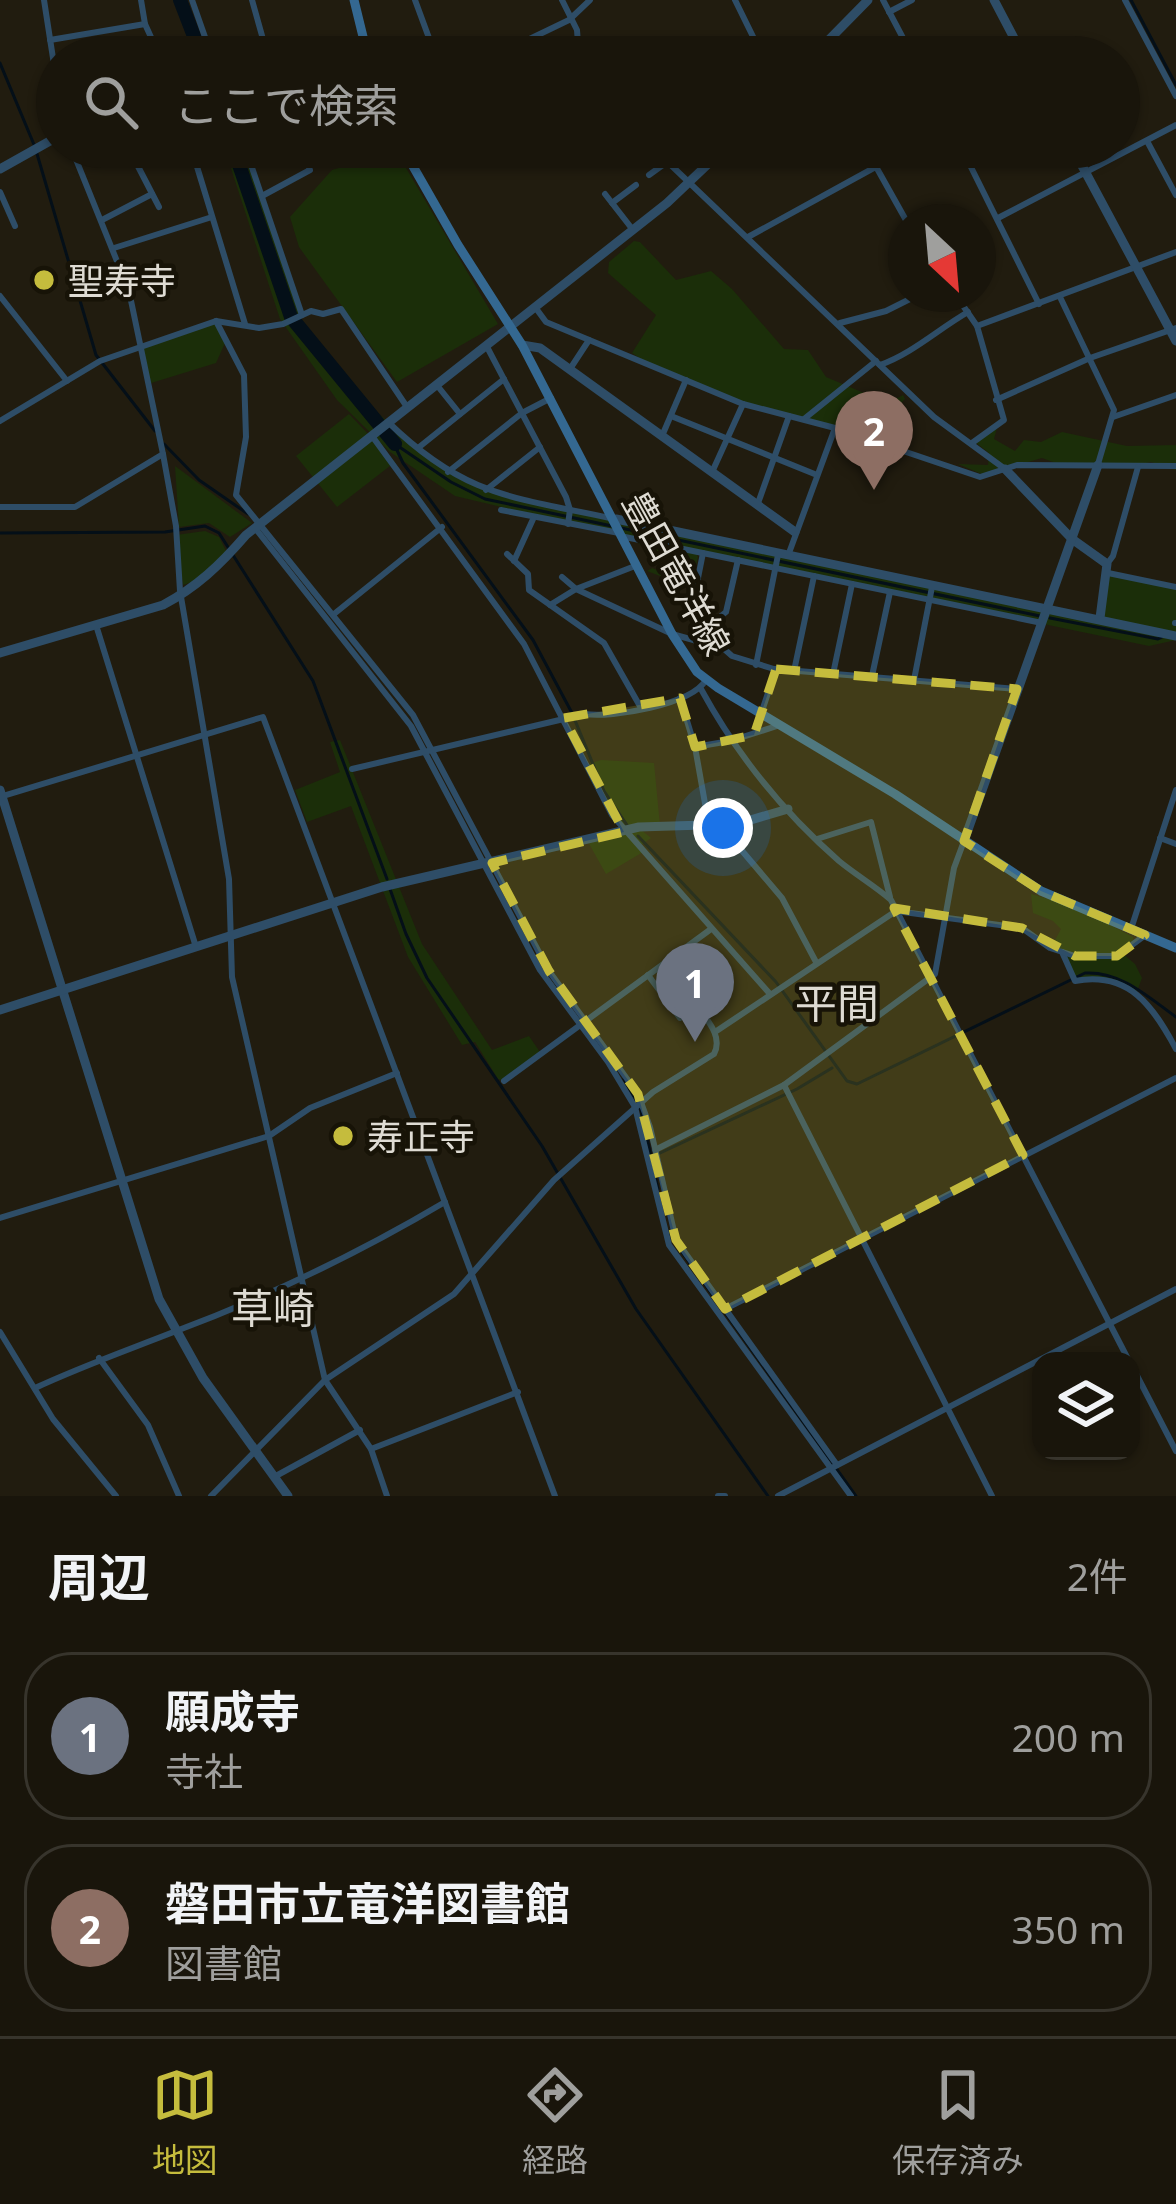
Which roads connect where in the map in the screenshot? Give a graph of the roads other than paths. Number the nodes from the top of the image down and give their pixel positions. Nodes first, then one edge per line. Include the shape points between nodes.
1 (44, 0) edge
2 (141, 0) edge
3 (192, 0) edge
4 (251, 0) edge
5 (354, 0) edge
6 (415, 0) edge
7 (562, 0) edge
8 (590, 0) edge
9 (735, 0) edge
10 (868, 0) edge
11 (883, 0) edge
12 (912, 0) edge
13 (994, 0) edge
14 (1125, 0) edge
15 (889, 12) junction
16 (569, 20) junction
17 (145, 24) junction
18 (49, 36) edge
19 (74, 36) edge
20 (150, 36) edge
21 (205, 36) edge
22 (262, 36) edge
23 (363, 36) edge
24 (428, 36) edge
25 (536, 36) edge
26 (577, 36) edge
27 (753, 36) edge
28 (834, 36) edge
29 (902, 36) edge
30 (1013, 36) edge
31 (1176, 96) edge
32 (1176, 125) edge
33 (1147, 141) junction
34 (1140, 144) edge
35 (36, 149) edge
36 (80, 168) edge
37 (139, 168) edge
38 (197, 168) edge
39 (252, 168) edge
40 (309, 168) edge
41 (414, 168) edge
42 (659, 168) edge
43 (673, 168) edge
44 (705, 168) edge
45 (873, 168) edge
46 (876, 168) edge
47 (972, 168) edge
48 (1083, 168) edge
49 (1093, 168) edge
50 (0, 169) edge
51 (1085, 172) junction
52 (649, 175) dead end
53 (636, 184) dead end
54 (689, 184) junction
55 (0, 192) edge
56 (152, 194) junction
57 (604, 194) dead end
58 (1176, 195) edge
59 (262, 196) junction
60 (612, 203) junction
61 (897, 204) edge
62 (159, 207) dead end
63 (212, 217) junction
64 (998, 218) junction
65 (102, 220) junction
66 (15, 226) dead end
67 (633, 230) junction
68 (748, 237) junction
69 (114, 248) junction
70 (1176, 252) edge
71 (1137, 268) junction
72 (0, 296) edge
73 (1060, 297) junction
74 (1039, 304) junction
75 (535, 308) junction
76 (888, 309) edge
77 (968, 312) joint
78 (300, 315) junction
79 (216, 321) junction
80 (840, 323) junction
81 (245, 324) junction
82 (511, 326) junction
83 (977, 326) junction
84 (1173, 329) edge
85 (589, 340) junction
86 (1176, 341) edge
87 (486, 345) junction
88 (523, 345) junction
89 (140, 347) junction
90 (1090, 358) junction
91 (878, 363) junction
92 (570, 369) junction
93 (504, 379) junction
94 (686, 380) junction
95 (67, 381) junction
96 (436, 385) junction
97 (1176, 394) edge
98 (551, 398) junction
99 (996, 400) junction
100 (743, 404) junction
101 (407, 407) junction
102 (522, 413) junction
103 (460, 414) junction
104 (670, 416) junction
105 (790, 416) junction
106 (1113, 417) junction
107 (804, 419) junction
108 (0, 421) edge
109 (388, 422) junction
110 (836, 428) junction
111 (373, 436) junction
112 (662, 436) junction
113 (727, 440) junction
114 (972, 442) junction
115 (540, 447) junction
116 (417, 448) junction
117 (163, 454) junction
118 (774, 459) junction
119 (1098, 465) junction
120 (1176, 466) edge
121 (1138, 467) junction
122 (1005, 469) junction
123 (448, 472) junction
124 (711, 473) junction
125 (817, 475) junction
126 (484, 491) junction
127 (757, 506) junction
128 (0, 507) edge
129 (570, 509) junction
130 (501, 510) dead end
131 (534, 517) junction
132 (616, 519) junction
133 (568, 524) junction
134 (258, 526) junction
135 (442, 527) junction
136 (795, 532) junction
137 (624, 535) junction
138 (1072, 539) junction
139 (784, 552) junction
140 (703, 553) junction
141 (738, 560) junction
142 (638, 564) junction
143 (775, 568) junction
144 (1108, 569) junction
145 (814, 576) junction
146 (562, 577) dead end
147 (852, 584) junction
148 (933, 584) junction
149 (1176, 587) edge
150 (576, 589) junction
151 (180, 591) junction
152 (890, 592) junction
153 (929, 600) junction
154 (550, 605) junction
155 (1048, 608) junction
156 (334, 614) junction
157 (1100, 618) junction
158 (1176, 622) edge
159 (1042, 623) junction
160 (711, 624) junction
161 (96, 625) junction
162 (672, 634) junction
163 (1174, 636) edge
164 (723, 648) junction
165 (0, 653) edge
166 (756, 665) junction
167 (776, 669) junction
168 (794, 670) junction
169 (833, 674) junction
170 (872, 677) junction
171 (914, 681) junction
172 (703, 684) junction
173 (1017, 689) junction
174 (680, 698) junction
175 (641, 708) junction
176 (761, 714) junction
177 (564, 718) junction
178 (780, 725) junction
179 (207, 734) junction
180 (730, 741) junction
181 (694, 747) junction
182 (430, 751) junction
183 (134, 756) junction
184 (352, 769) dead end
185 (1176, 790) edge
186 (1, 794) edge
187 (788, 809) junction
188 (715, 826) junction
189 (624, 832) junction
190 (1160, 838) junction
191 (817, 839) junction
192 (964, 841) junction
193 (1176, 844) edge
194 (489, 863) junction
195 (891, 900) junction
196 (334, 904) junction
197 (896, 911) junction
198 (947, 918) junction
199 (1130, 928) junction
200 (711, 929) junction
201 (1145, 935) junction
202 (231, 936) junction
203 (196, 947) junction
204 (1176, 948) edge
205 (1062, 952) junction
206 (816, 962) junction
207 (648, 975) junction
208 (932, 977) junction
209 (62, 989) junction
210 (770, 994) junction
211 (0, 1010) edge
212 (583, 1023) junction
213 (716, 1032) junction
214 (1176, 1048) edge
215 (397, 1073) junction
216 (1176, 1078) edge
217 (504, 1082) dead end
218 (784, 1085) junction
219 (638, 1105) junction
220 (269, 1136) junction
221 (655, 1150) junction
222 (1023, 1155) junction
223 (122, 1182) junction
224 (445, 1202) junction
225 (0, 1219) edge
226 (864, 1237) junction
227 (472, 1273) junction
228 (301, 1276) junction
229 (1176, 1289) edge
230 (725, 1309) junction
231 (1110, 1323) junction
232 (0, 1332) edge
233 (174, 1332) junction
234 (1124, 1352) edge
235 (99, 1358) junction
236 (325, 1380) junction
237 (1140, 1382) edge
238 (35, 1388) junction
239 (518, 1392) junction
240 (946, 1408) junction
241 (360, 1430) junction
242 (371, 1449) junction
243 (255, 1450) junction
244 (1176, 1451) edge
245 (834, 1467) junction
246 (274, 1477) junction
247 (215, 1495) edge
248 (116, 1496) edge
249 (179, 1496) edge
250 (288, 1496) edge
251 (387, 1496) edge
252 (555, 1496) edge
253 (778, 1496) edge
254 (851, 1496) edge
255 (992, 1496) edge

1 - 18 street
2 - 17 street
3 - 21 street
4 - 22 street
5 - 23 main road
6 - 24 street
7 - 16 street
8 - 16 street
9 - 27 street
10 - 28 street
11 - 15 street
12 - 15 street
13 - 30 street
14 - 31 street
15 - 29 street
16 - 25 street
16 - 26 street
17 - 19 street
17 - 20 street
32 - 33 street
33 - 34 street
33 - 58 street
35 - 50 street
36 - 65 street
37 - 56 street
38 - 63 street
39 - 59 street
40 - 59 street
41 - 82 main road, 豊田竜洋線
42 - 52 street
43 - 54 street
44 - 54 street
45 - 68 street
46 - 61 street
47 - 64 street
48 - 51 street
49 - 51 street
51 - 64 street
51 - 71 street
53 - 60 street
54 - 67 street
54 - 68 street
55 - 66 street
56 - 62 street
56 - 65 street
57 - 60 street
59 - 78 street
60 - 67 street
63 - 69 street
63 - 81 street
64 - 74 street
65 - 69 street
67 - 75 street
68 - 80 street
69 - 89 street
70 - 71 street
71 - 73 street
71 - 84 street
72 - 95 street
73 - 74 street
73 - 90 street
74 - 83 street
75 - 82 street
75 - 85 street via 546,322
76 - 80 street
77 - 83 street
77 - 91 street via 911,352
78 - 81 street via 260,328
78 - 101 street via 341,309
79 - 81 street
79 - 89 street
79 - 134 street via 244,375 246,437 236,495
80 - 91 street
82 - 87 street
82 - 88 main road, 豊田竜洋線
83 - 99 street
84 - 86 street
84 - 90 street
85 - 92 street
85 - 94 street
87 - 93 street
87 - 96 street
88 - 92 street
88 - 98 main road, 豊田竜洋線
89 - 95 street
89 - 117 street
90 - 99 street
90 - 106 street
91 - 107 street
91 - 114 street
92 - 112 street
93 - 102 street
93 - 103 street
94 - 100 street
94 - 104 street
95 - 108 street
96 - 101 street
96 - 103 street
97 - 106 street
98 - 102 street
98 - 132 main road, 豊田竜洋線
99 - 114 street via 1004,420
100 - 105 street
100 - 113 street
101 - 109 street
102 - 115 street
102 - 123 street
103 - 116 street
104 - 112 street
104 - 113 street
105 - 107 street
105 - 118 street
106 - 119 street
107 - 110 street
109 - 111 street
109 - 116 street
110 - 122 street via 980,477
110 - 125 street
111 - 134 street
111 - 135 street
112 - 124 street
113 - 118 street
113 - 124 street
114 - 122 street
115 - 126 street
115 - 129 street
116 - 123 street
117 - 128 street via 75,507
117 - 151 street
118 - 125 street
118 - 127 street
119 - 121 street
119 - 122 street
119 - 138 street
120 - 121 street
121 - 144 street
122 - 138 street
123 - 126 street
124 - 127 street
125 - 136 street
126 - 129 street
127 - 136 street
129 - 132 street
129 - 133 street
130 - 131 street
131 - 133 street
131 - 154 street via 511,558 528,574 529,590
132 - 137 main road, 豊田竜洋線
132 - 139 street
133 - 137 street
134 - 151 street via 209,578
134 - 156 street
134 - 182 street
135 - 156 street
135 - 177 street via 524,644
136 - 139 street
137 - 140 street
137 - 142 main road, 豊田竜洋線
138 - 144 street
138 - 155 street
139 - 143 street
139 - 148 street
140 - 141 street
140 - 160 street via 694,593
141 - 143 street
141 - 160 street via 726,612
142 - 150 street
142 - 162 main road, 豊田竜洋線
143 - 145 street
143 - 166 street
144 - 149 street
144 - 157 street
145 - 147 street
145 - 168 street
146 - 150 street
147 - 152 street
147 - 169 street
148 - 153 street
148 - 155 street
150 - 154 street
150 - 162 street
151 - 161 street via 163,605
151 - 179 street
152 - 153 street
152 - 170 street
153 - 159 street
153 - 171 street
154 - 175 street via 604,643
155 - 157 street
155 - 159 street
156 - 182 street via 413,715
157 - 163 street
158 - 163 street
159 - 173 street
160 - 164 street
161 - 165 street
161 - 183 street
162 - 164 street
162 - 172 main road, 豊田竜洋線
164 - 166 street
166 - 167 street
167 - 168 street
167 - 176 street
168 - 169 street
169 - 170 street
170 - 171 street
171 - 173 street
172 - 174 street
172 - 176 main road, 豊田竜洋線
172 - 180 street
173 - 192 street
174 - 175 street
174 - 181 street
175 - 177 street
176 - 178 main road, 豊田竜洋線
177 - 182 street
177 - 189 street
178 - 180 street
178 - 192 main road, 豊田竜洋線
179 - 183 street
179 - 196 street via 263,717
179 - 202 street
180 - 181 street
180 - 187 street
181 - 188 street
182 - 184 street
182 - 194 street
183 - 186 street
183 - 203 street
185 - 190 street
186 - 209 street
187 - 188 street
187 - 191 street
188 - 189 street
188 - 206 street via 782,898
189 - 194 street
189 - 200 street
190 - 193 street
190 - 199 street
191 - 195 street
191 - 195 street via 872,822
192 - 198 street
192 - 199 main road, 豊田竜洋線 via 1041,891
194 - 196 street
194 - 212 street
195 - 197 street
196 - 202 street
196 - 215 street
197 - 198 street
197 - 206 street
197 - 208 street
198 - 205 street via 1022,928
198 - 208 street
199 - 201 main road, 豊田竜洋線
200 - 207 street
200 - 210 street
201 - 204 main road, 豊田竜洋線
201 - 205 street via 1118,956
202 - 203 street
202 - 220 street via 232,977
203 - 209 street
205 - 214 street via 1076,981 1111,980 1150,1005
206 - 210 street
207 - 212 street
207 - 213 street via 680,1018 698,1007
208 - 218 street
208 - 222 street
209 - 211 street
209 - 223 street
210 - 213 street
212 - 217 street
212 - 219 street
213 - 219 street via 714,1054
215 - 220 street via 310,1108
215 - 224 street
216 - 222 street
218 - 221 street
218 - 226 street
219 - 221 street
219 - 227 street via 554,1180
219 - 245 street via 669,1245
220 - 223 street
220 - 228 street
221 - 230 street via 676,1240
222 - 226 street
222 - 231 street
223 - 225 street
223 - 233 street
224 - 227 street
224 - 228 street
226 - 230 street
226 - 240 street
227 - 236 street via 437,1307
227 - 239 street
228 - 233 street
228 - 236 street
229 - 231 street
230 - 245 street
231 - 234 street
231 - 240 street
232 - 238 street
233 - 235 street
233 - 243 street
235 - 238 street
235 - 249 street via 148,1425
236 - 241 street
236 - 243 street
237 - 244 street
238 - 248 street
239 - 242 street
239 - 252 street
240 - 245 street
240 - 255 street
241 - 242 street
241 - 246 street
242 - 251 street
243 - 246 street
243 - 247 street
245 - 253 street
245 - 254 street
246 - 250 street

